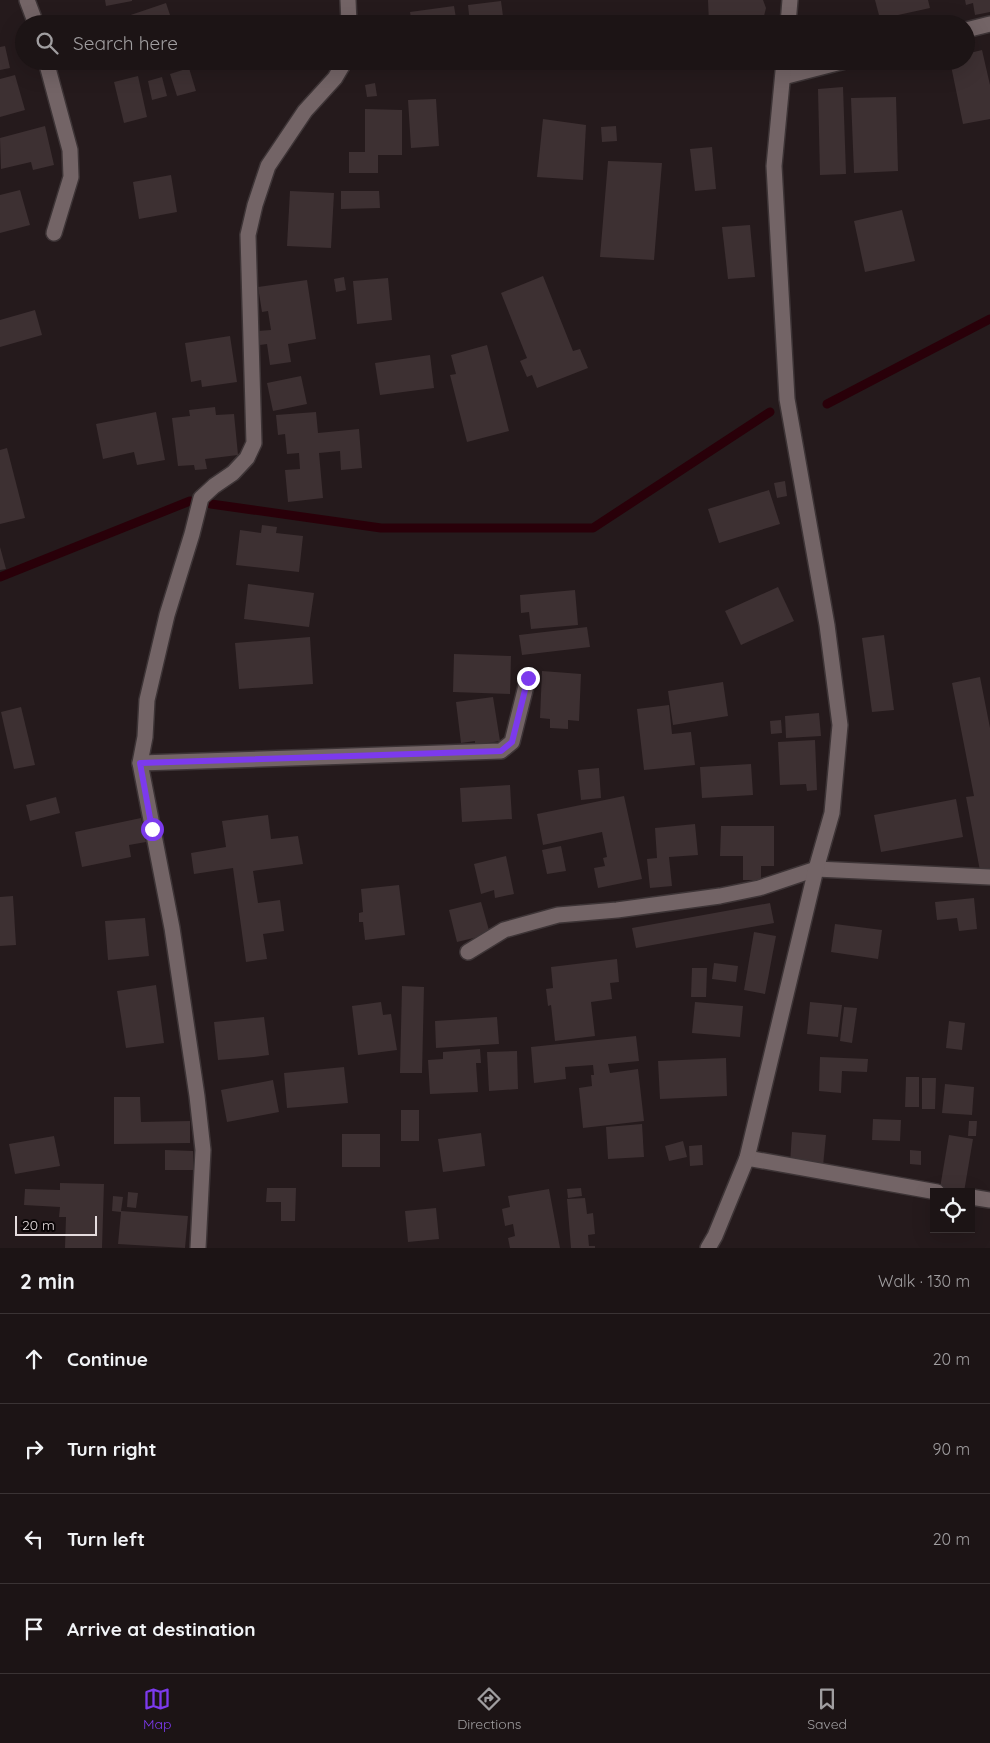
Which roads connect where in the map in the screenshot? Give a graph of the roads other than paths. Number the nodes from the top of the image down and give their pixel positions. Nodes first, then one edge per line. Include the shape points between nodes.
1 (27, 0) edge
2 (790, 0) edge
3 (352, 1) edge
4 (33, 15) edge
5 (350, 15) edge
6 (789, 15) edge
7 (990, 24) edge
8 (975, 28) edge
9 (48, 70) edge
10 (339, 70) edge
11 (783, 70) edge
12 (810, 70) edge
13 (783, 77) junction
14 (54, 233) dead end
15 (528, 678) dead end
16 (140, 763) junction
17 (816, 869) junction
18 (990, 877) edge
19 (468, 952) dead end
20 (747, 1158) junction
21 (930, 1191) edge
22 (975, 1198) edge
23 (990, 1200) edge
24 (198, 1248) edge
25 (708, 1248) edge

1 - 4 street
2 - 6 street
3 - 5 street
7 - 8 street
9 - 14 street via 70,150 71,177
10 - 16 street via 305,111 268,166 255,205 248,235 254,443 247,458 233,473 201,498 167,615 147,700
11 - 13 street
12 - 13 street
13 - 17 street via 774,166 787,399 827,625 840,725 832,813
15 - 16 street via 512,742 501,751
16 - 24 street via 172,928 197,1096 203,1150
17 - 18 street
17 - 19 street via 759,888 720,896 558,915 504,930
17 - 20 street
20 - 21 street
20 - 25 street
22 - 23 street

